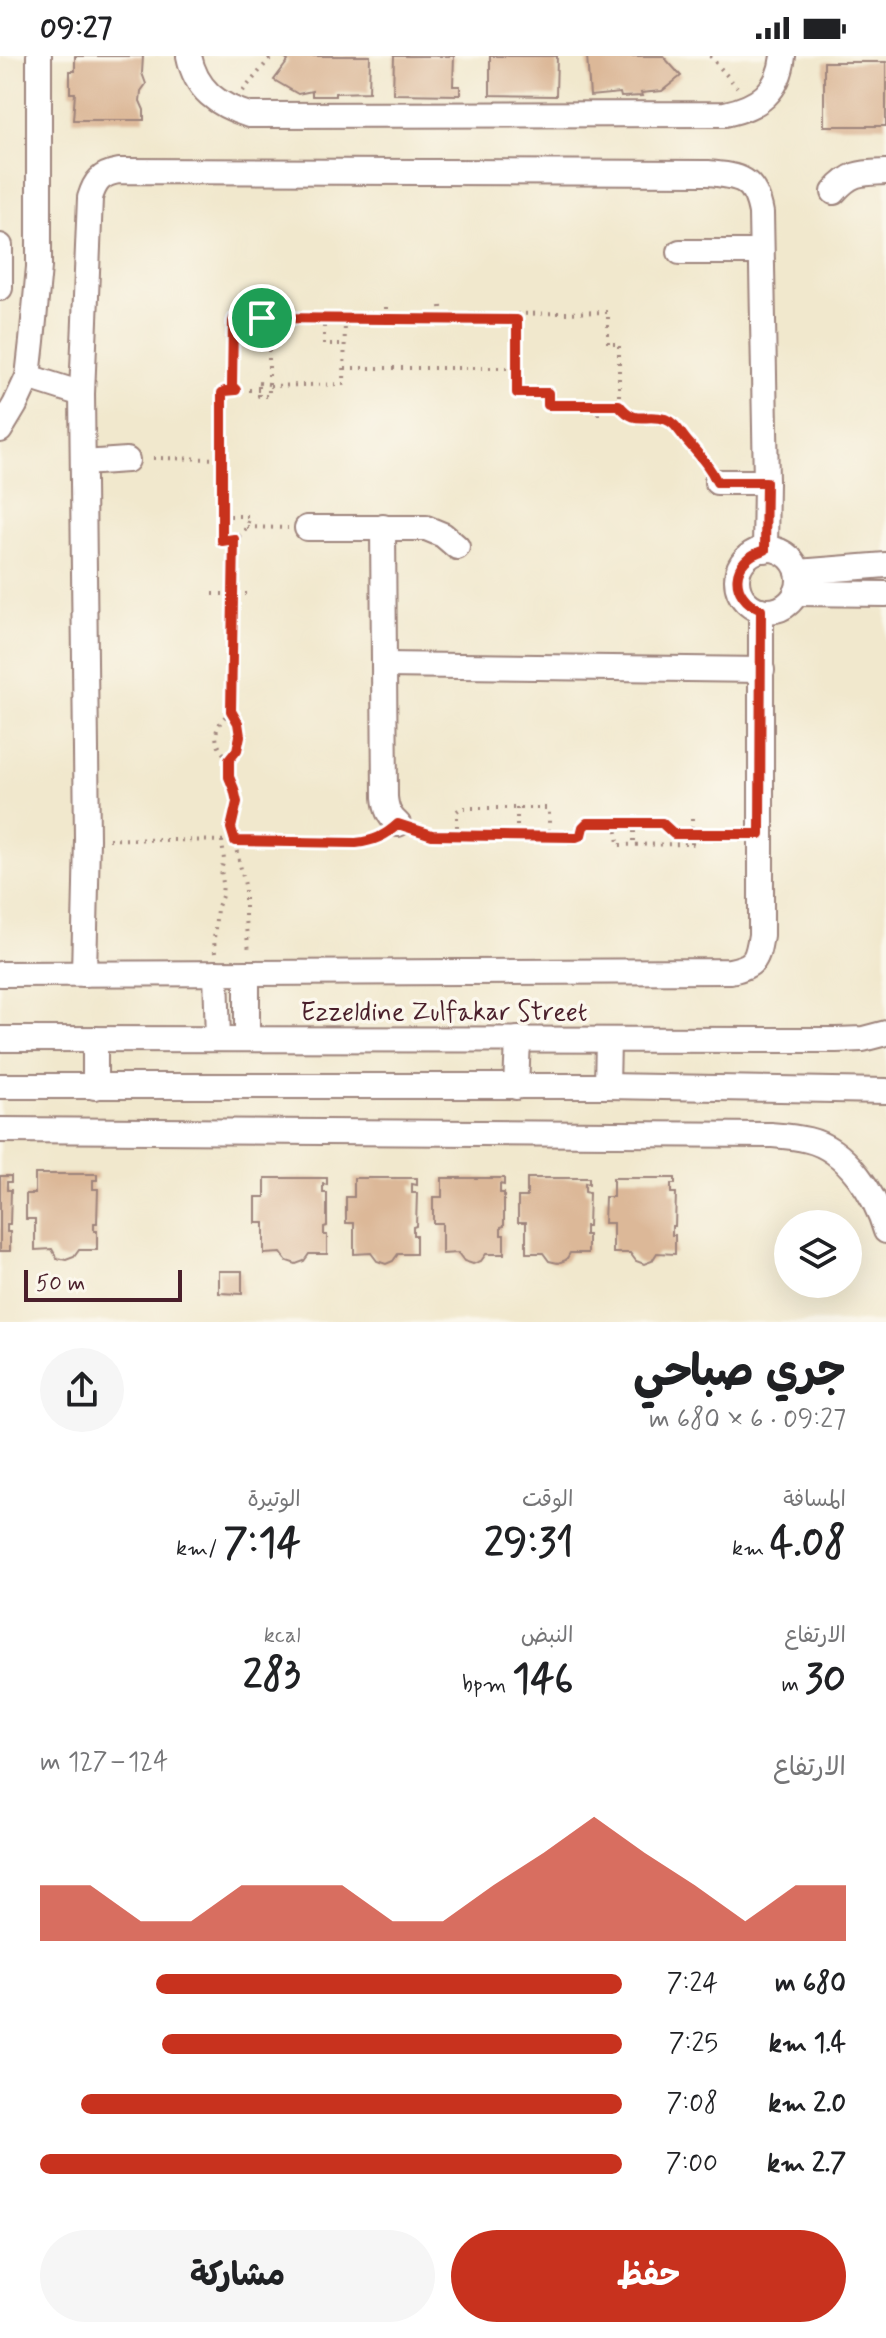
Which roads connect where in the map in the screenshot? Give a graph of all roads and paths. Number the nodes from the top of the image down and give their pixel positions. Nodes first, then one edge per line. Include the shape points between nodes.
1 (39, 56) edge
2 (189, 56) edge
3 (272, 56) edge
4 (710, 56) edge
5 (783, 56) edge
6 (753, 105) junction
7 (228, 109) junction
8 (886, 172) edge
9 (834, 192) dead end
10 (0, 246) edge
11 (680, 252) dead end
12 (761, 252) junction
13 (0, 288) edge
14 (262, 304) dead end
15 (441, 306) dead end
16 (386, 307) dead end
17 (262, 318) junction
18 (269, 318) junction
19 (324, 318) junction
20 (345, 318) junction
21 (386, 319) junction
22 (442, 319) junction
23 (517, 320) junction
24 (345, 344) junction
25 (345, 368) junction
26 (517, 368) junction
27 (28, 377) junction
28 (269, 385) junction
29 (236, 390) junction
30 (259, 390) junction
31 (82, 394) junction
32 (548, 405) junction
33 (598, 405) junction
34 (619, 405) junction
35 (549, 414) dead end
36 (598, 421) dead end
37 (0, 430) edge
38 (153, 458) dead end
39 (222, 459) junction
40 (127, 460) dead end
41 (83, 463) junction
42 (717, 482) joint
43 (766, 482) junction
44 (222, 516) junction
45 (247, 527) junction
46 (383, 527) junction
47 (307, 528) joint
48 (234, 539) junction
49 (457, 547) dead end
50 (765, 550) junction
51 (886, 565) edge
52 (797, 582) junction
53 (213, 594) dead end
54 (233, 594) junction
55 (246, 594) dead end
56 (886, 594) edge
57 (761, 610) junction
58 (384, 665) junction
59 (762, 670) junction
60 (231, 711) junction
61 (229, 760) junction
62 (517, 808) junction
63 (692, 817) dead end
64 (616, 823) junction
65 (634, 823) junction
66 (398, 824) junction
67 (692, 834) junction
68 (760, 834) junction
69 (457, 835) junction
70 (517, 836) junction
71 (549, 836) junction
72 (87, 839) junction
73 (222, 841) junction
74 (235, 841) junction
75 (634, 845) junction
76 (216, 963) junction
77 (248, 965) junction
78 (0, 974) edge
79 (84, 974) junction
80 (886, 1033) edge
81 (0, 1039) edge
82 (95, 1039) junction
83 (218, 1039) junction
84 (247, 1039) junction
85 (518, 1039) junction
86 (608, 1040) junction
87 (0, 1086) edge
88 (607, 1086) junction
89 (95, 1087) junction
90 (516, 1087) junction
91 (886, 1091) edge
92 (0, 1130) edge
93 (886, 1231) edge

1 - 27 street via 39,267
2 - 7 street via 197,80
3 - 7 path
4 - 6 path
5 - 6 street via 778,81
6 - 7 street via 725,114 249,115
8 - 9 street via 858,173
10 - 13 street
11 - 12 street
12 - 31 street via 758,197 752,186 733,175 107,173 90,198
12 - 43 street
14 - 17 path
15 - 22 path
16 - 21 path
17 - 18 path
17 - 29 path via 234,319
18 - 19 path
18 - 28 path
19 - 20 path
19 - 24 path via 324,344
20 - 21 path
20 - 24 path
21 - 22 path
22 - 23 path
23 - 26 path
23 - 34 path via 518,312 608,312 608,344 619,344
24 - 25 path
25 - 26 path
25 - 28 path via 342,385
26 - 32 path via 517,393 548,393
27 - 31 street
27 - 37 street
28 - 30 path via 259,383
28 - 30 path via 269,396 259,396
29 - 30 path
29 - 39 path via 222,393
31 - 41 street
32 - 33 path
32 - 35 path
33 - 34 path
33 - 36 path
34 - 42 path via 637,419 673,423
38 - 39 path
39 - 44 path
40 - 41 street
41 - 72 street
42 - 43 street
43 - 50 street
44 - 45 path via 249,516
44 - 48 path via 222,541
45 - 47 path
45 - 48 path
46 - 47 street
46 - 49 street via 426,528
46 - 58 street
48 - 54 path
50 - 52 street via 786,555
50 - 57 street via 746,559 737,578 743,598
51 - 52 street
52 - 56 street
52 - 57 street via 790,602
53 - 54 path
54 - 55 path
54 - 60 path
57 - 59 street
58 - 59 street
58 - 66 street via 385,797 390,817
59 - 68 street
60 - 61 path via 240,736
60 - 61 path via 215,735
61 - 74 path via 237,802 231,828
62 - 69 path via 461,808
62 - 70 path
62 - 71 path via 548,809
63 - 67 path
64 - 65 path
64 - 71 path via 587,823 578,836
64 - 75 path via 617,844
65 - 67 path via 662,823 672,833
65 - 75 path
66 - 69 path via 432,835
66 - 74 path via 386,835 356,843
67 - 68 path
67 - 75 path via 692,844
68 - 77 street via 761,935 754,962 746,968
69 - 70 path
70 - 71 path
72 - 73 path
72 - 79 street
73 - 74 path
73 - 76 path
74 - 77 path via 245,885
76 - 77 street
76 - 79 street
76 - 83 street
77 - 84 street
78 - 79 street
80 - 86 street, Ezzeldine Zulfakar Street via 863,1039
81 - 82 street, Ezzeldine Zulfakar Street
82 - 83 street, Ezzeldine Zulfakar Street
82 - 89 street
83 - 84 street, Ezzeldine Zulfakar Street
84 - 85 street, Ezzeldine Zulfakar Street
85 - 86 street, Ezzeldine Zulfakar Street
85 - 90 street
86 - 88 street
87 - 89 street
88 - 90 street
88 - 91 street
89 - 90 street
92 - 93 street via 771,1135 810,1140 842,1159 876,1202

